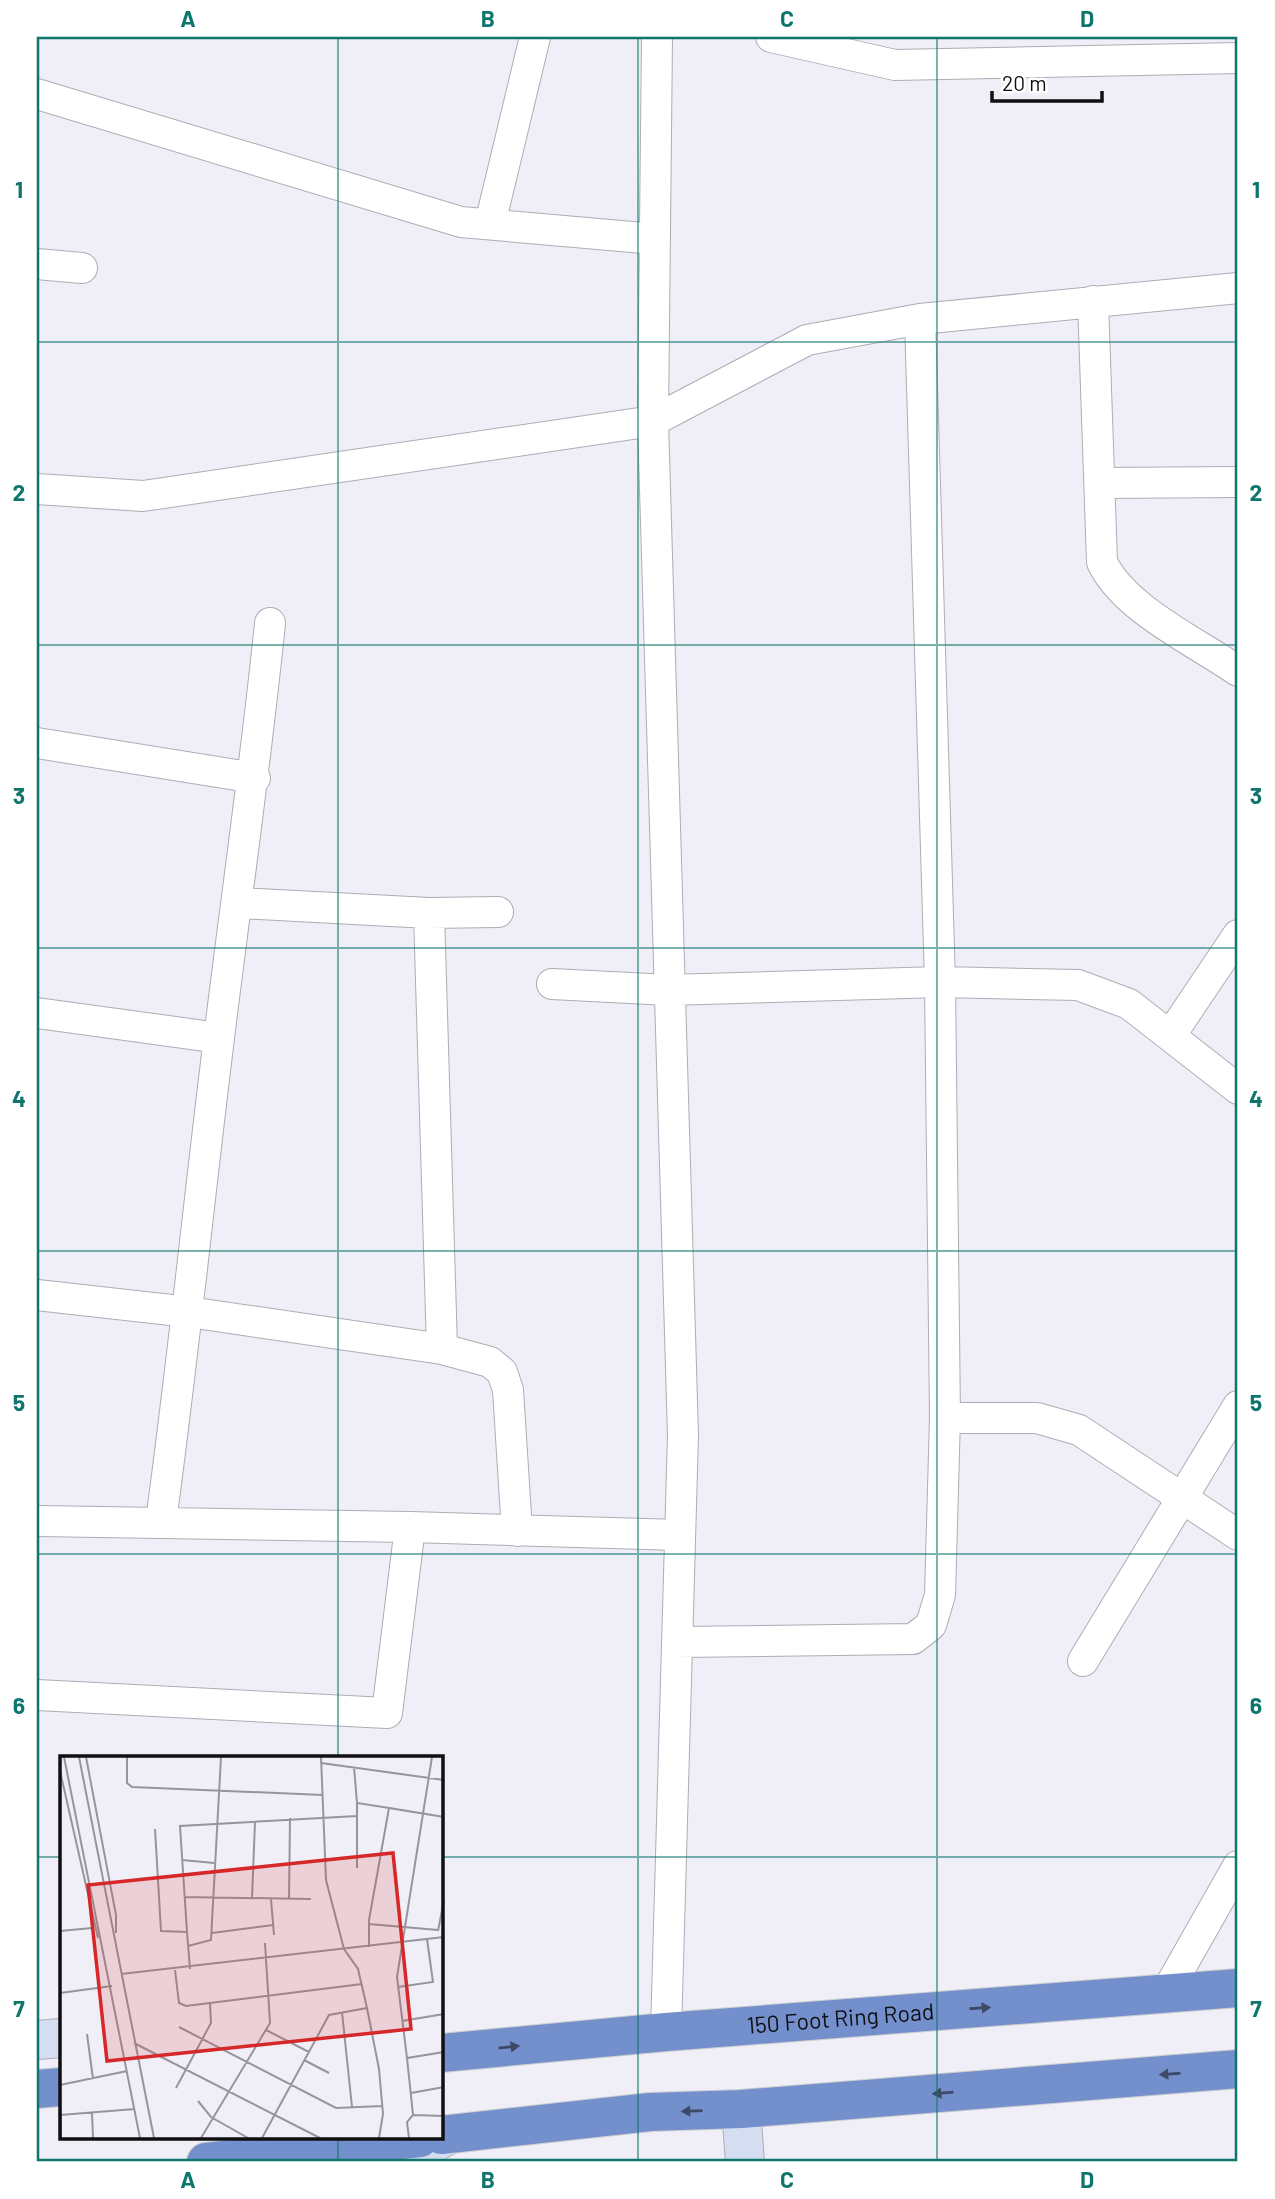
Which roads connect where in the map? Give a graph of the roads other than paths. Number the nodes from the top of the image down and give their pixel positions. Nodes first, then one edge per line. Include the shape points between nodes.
1 (535, 37) edge
2 (657, 37) edge
3 (771, 37) edge
4 (961, 50) edge
5 (1220, 51) edge
6 (37, 93) edge
7 (490, 224) junction
8 (654, 239) junction
9 (37, 264) edge
10 (82, 268) dead end
11 (1238, 288) edge
12 (1093, 301) junction
13 (920, 318) junction
14 (653, 421) junction
15 (1101, 482) junction
16 (1238, 482) edge
17 (37, 489) edge
18 (270, 623) dead end
19 (1238, 670) edge
20 (37, 743) edge
21 (255, 778) junction
22 (238, 903) junction
23 (498, 912) dead end
24 (429, 913) junction
25 (1238, 935) edge
26 (940, 982) junction
27 (552, 984) dead end
28 (669, 990) junction
29 (37, 1013) edge
30 (1170, 1036) junction
31 (219, 1038) junction
32 (1238, 1089) edge
33 (37, 1295) edge
34 (189, 1312) junction
35 (442, 1349) junction
36 (1238, 1406) edge
37 (945, 1418) junction
38 (1180, 1498) junction
39 (37, 1521) edge
40 (161, 1521) junction
41 (410, 1527) junction
42 (517, 1531) junction
43 (680, 1535) junction
44 (1238, 1535) edge
45 (677, 1642) junction
46 (1083, 1661) dead end
47 (37, 1695) edge
48 (1238, 1866) edge
49 (1238, 1988) edge
50 (1166, 1993) junction
51 (666, 2032) junction
52 (60, 2038) edge
53 (37, 2040) edge
54 (443, 2053) edge
55 (1238, 2069) edge
56 (60, 2087) edge
57 (37, 2090) edge
58 (741, 2109) junction
59 (443, 2135) edge
60 (402, 2140) edge
61 (431, 2140) edge
62 (206, 2162) edge
63 (400, 2162) edge
64 (745, 2162) edge

1 - 7 street
2 - 8 street
3 - 4 street via 895,65
4 - 5 street
6 - 7 street via 461,222
7 - 8 street
8 - 14 street
9 - 10 street
11 - 12 street
12 - 13 street
12 - 15 street
13 - 14 street via 807,340
13 - 26 street
14 - 17 street via 143,496
14 - 28 street
15 - 16 street
15 - 19 street via 1102,562 1110,580 1131,600
18 - 21 street
20 - 21 street
21 - 22 street
22 - 24 street
22 - 31 street
23 - 24 street
24 - 35 street
25 - 30 street
26 - 28 street
26 - 30 street via 1078,985 1129,1004
26 - 37 street
27 - 28 street
28 - 43 street via 683,1435
29 - 31 street
30 - 32 street
31 - 34 street
33 - 34 street
34 - 35 street
34 - 40 street
35 - 42 street via 490,1362 502,1372 508,1390
36 - 38 street
37 - 38 street via 1037,1418 1079,1430
37 - 45 street via 940,1595 931,1625 913,1639
38 - 44 street
38 - 46 street
39 - 40 street
40 - 41 street
41 - 42 street
41 - 47 street via 387,1713
42 - 43 street
43 - 45 street
45 - 51 street
48 - 50 street
49 - 50 highway, 150 Foot Ring Road
51 -> 50 highway, 150 Foot Ring Road
54 -> 51 highway, 150 Foot Ring Road
52 - 53 street
55 -> 58 highway
56 - 57 highway
58 -> 59 highway via 650,2112
58 - 64 street
60 - 62 highway
61 - 63 street

